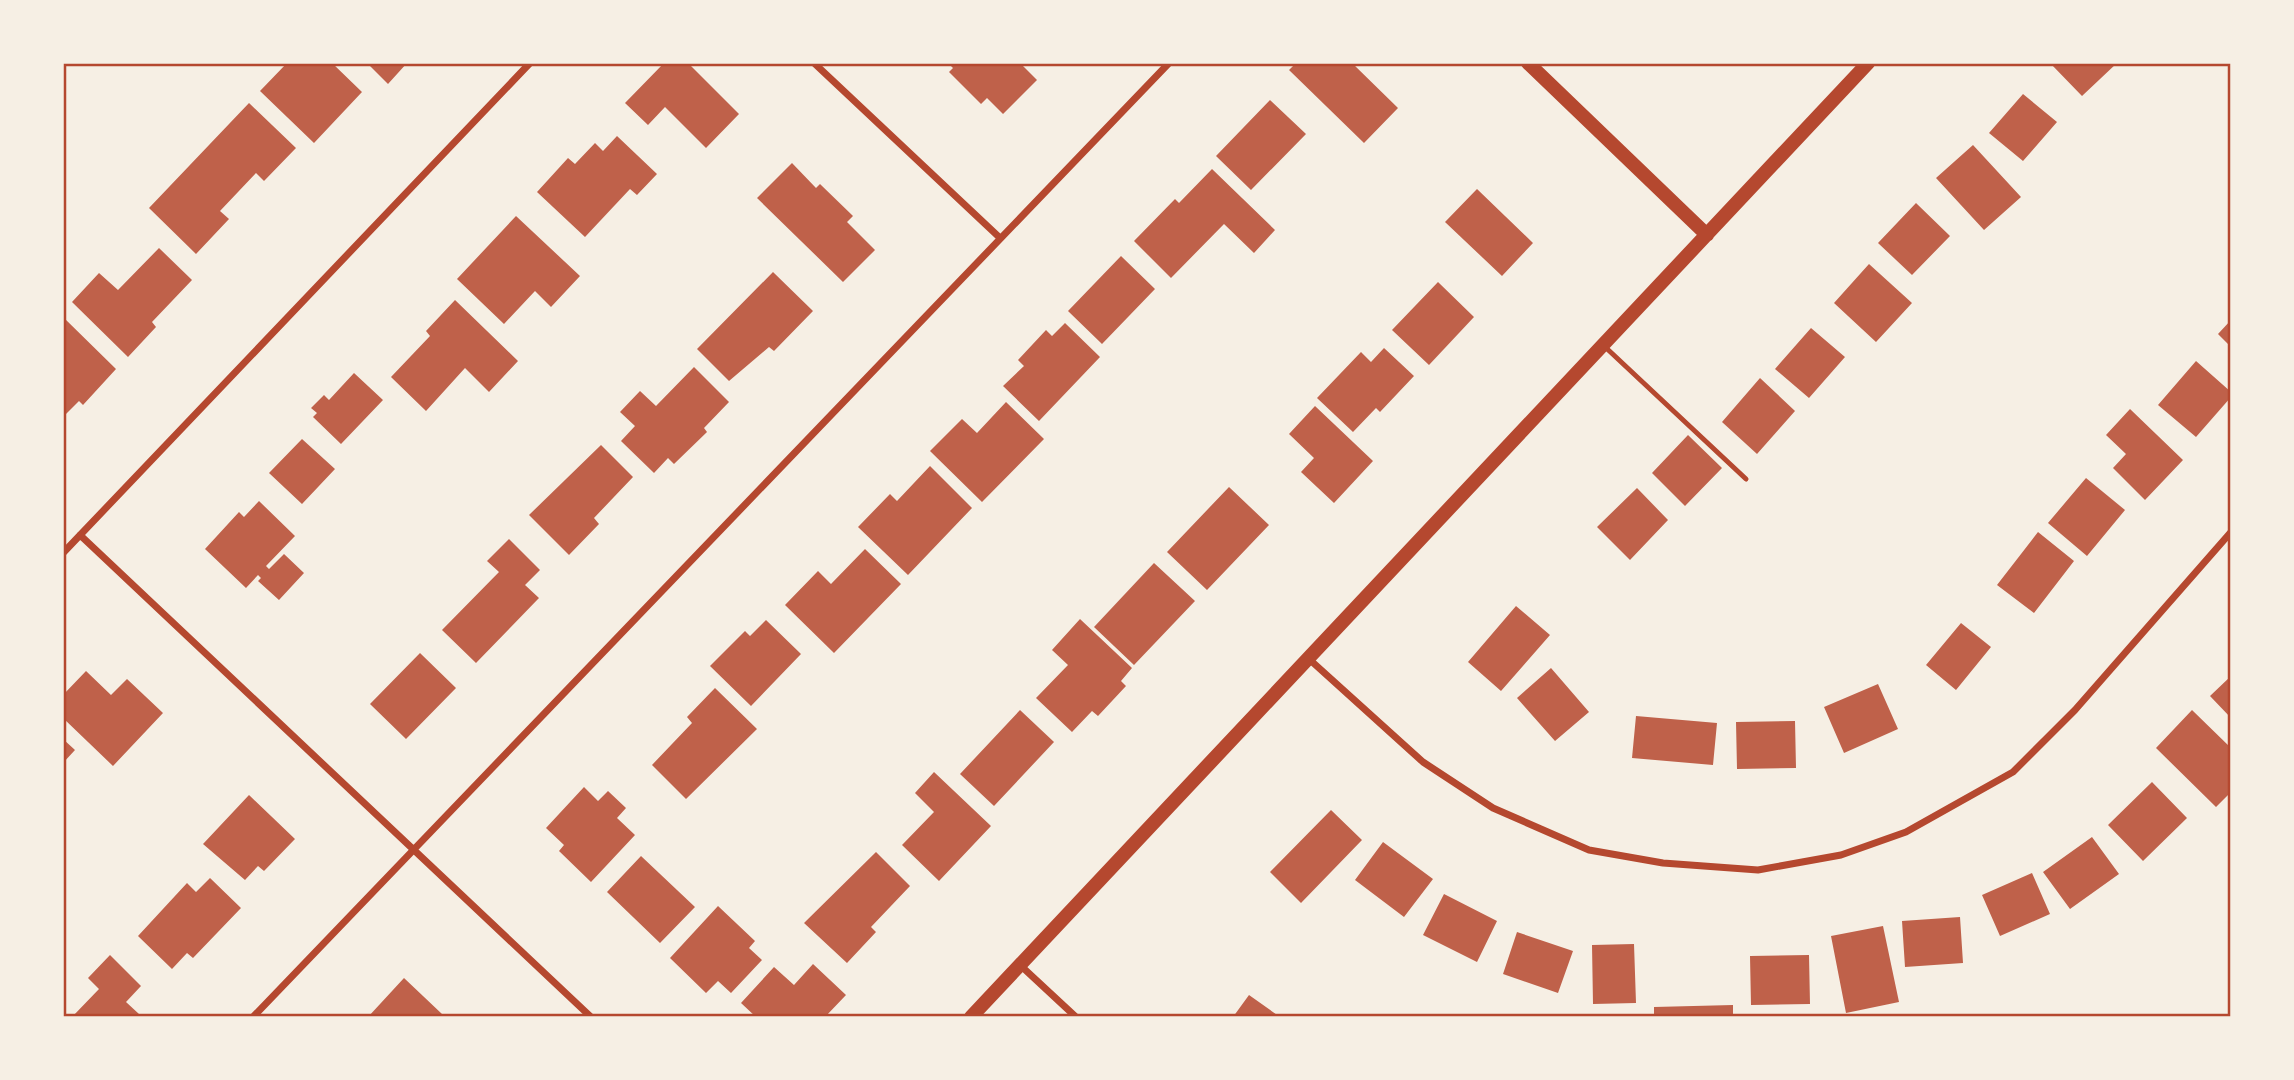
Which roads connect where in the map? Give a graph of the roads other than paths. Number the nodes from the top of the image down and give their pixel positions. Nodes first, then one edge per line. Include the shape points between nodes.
1 (530, 63) edge
2 (814, 63) edge
3 (1170, 63) edge
4 (1528, 63) edge
5 (1868, 63) edge
6 (1707, 235) junction
7 (999, 237) junction
8 (1603, 345) junction
9 (1746, 479) dead end
10 (2231, 532) edge
11 (80, 535) junction
12 (63, 553) edge
13 (1309, 659) junction
14 (413, 849) junction
15 (1020, 965) junction
16 (253, 1017) edge
17 (591, 1017) edge
18 (971, 1017) edge
19 (1076, 1017) edge

1 - 11 street
2 - 7 street
3 - 7 street
4 - 6 main road
5 - 6 main road
6 - 8 main road
7 - 14 street
8 - 9 lane
8 - 13 main road
10 - 13 street via 2075,710 2013,772 1906,832 1841,855 1758,870 1662,863 1589,850 1493,808 1423,762
11 - 12 street
11 - 14 street
13 - 15 main road
14 - 16 street
14 - 17 street
15 - 18 main road
15 - 19 street

